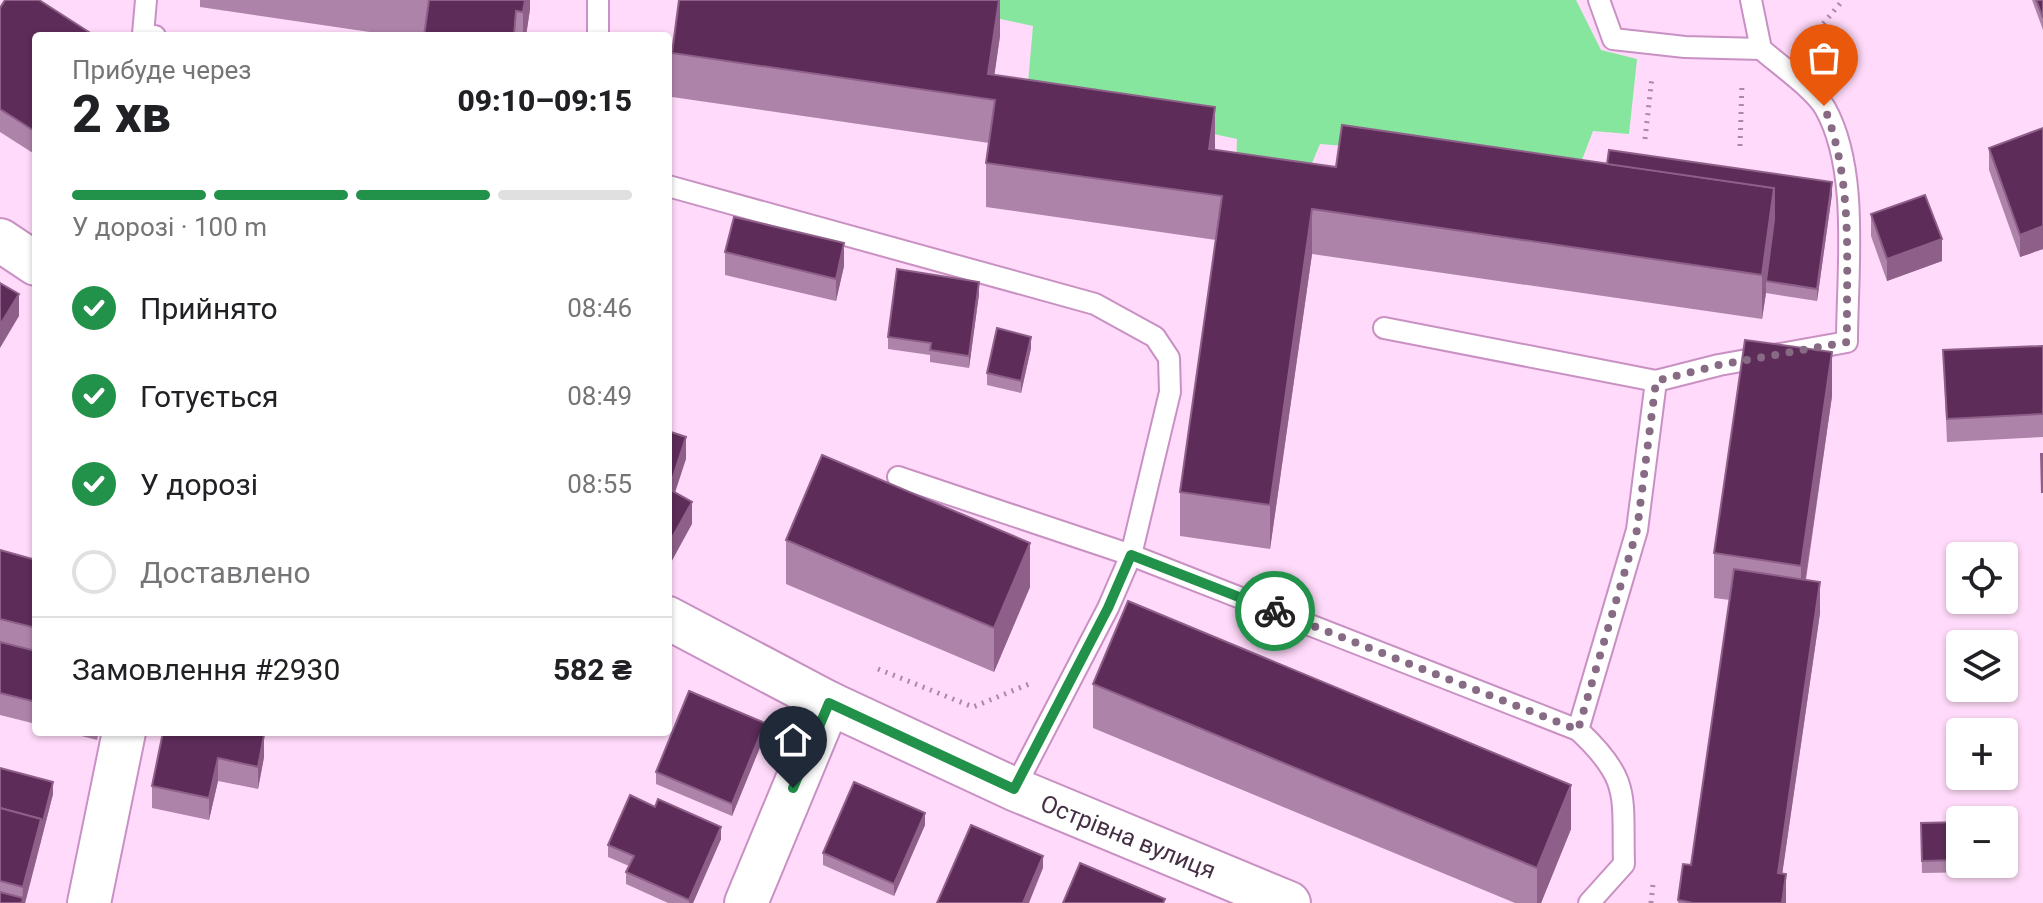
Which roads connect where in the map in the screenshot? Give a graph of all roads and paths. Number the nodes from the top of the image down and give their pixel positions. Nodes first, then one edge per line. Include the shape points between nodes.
1 (146, 0) edge
2 (598, 0) edge
3 (1599, 0) edge
4 (1751, 0) edge
5 (1843, 0) edge
6 (143, 32) edge
7 (598, 32) edge
8 (1655, 44) junction
9 (1752, 48) junction
10 (1785, 70) junction
11 (1645, 139) dead end
12 (1740, 146) dead end
13 (672, 187) edge
14 (0, 240) edge
15 (32, 261) edge
16 (1384, 328) dead end
17 (1656, 381) junction
18 (898, 477) dead end
19 (1131, 555) junction
20 (672, 620) edge
21 (878, 669) dead end
22 (1043, 679) dead end
23 (829, 703) junction
24 (1578, 730) junction
25 (123, 736) edge
26 (1014, 789) junction
27 (89, 903) edge
28 (746, 903) edge
29 (1289, 903) edge
30 (1589, 903) edge

1 - 6 lane
2 - 7 lane
3 - 8 lane via 1613,39
4 - 9 lane
5 - 10 path
8 - 9 lane
8 - 11 path
9 - 10 lane
9 - 12 path
10 - 17 lane via 1824,106 1838,142 1846,184 1847,342
13 - 19 lane via 1095,304 1155,337 1169,358 1170,392
14 - 15 street
16 - 17 lane
17 - 24 lane via 1637,530
18 - 19 lane
19 - 24 lane
19 - 26 lane
20 - 23 street, Острівна вулиця
21 - 22 path via 973,707
23 - 26 street, Острівна вулиця
23 - 28 street
24 - 30 lane via 1606,756 1622,786 1624,864
25 - 27 street
26 - 29 street, Острівна вулиця

